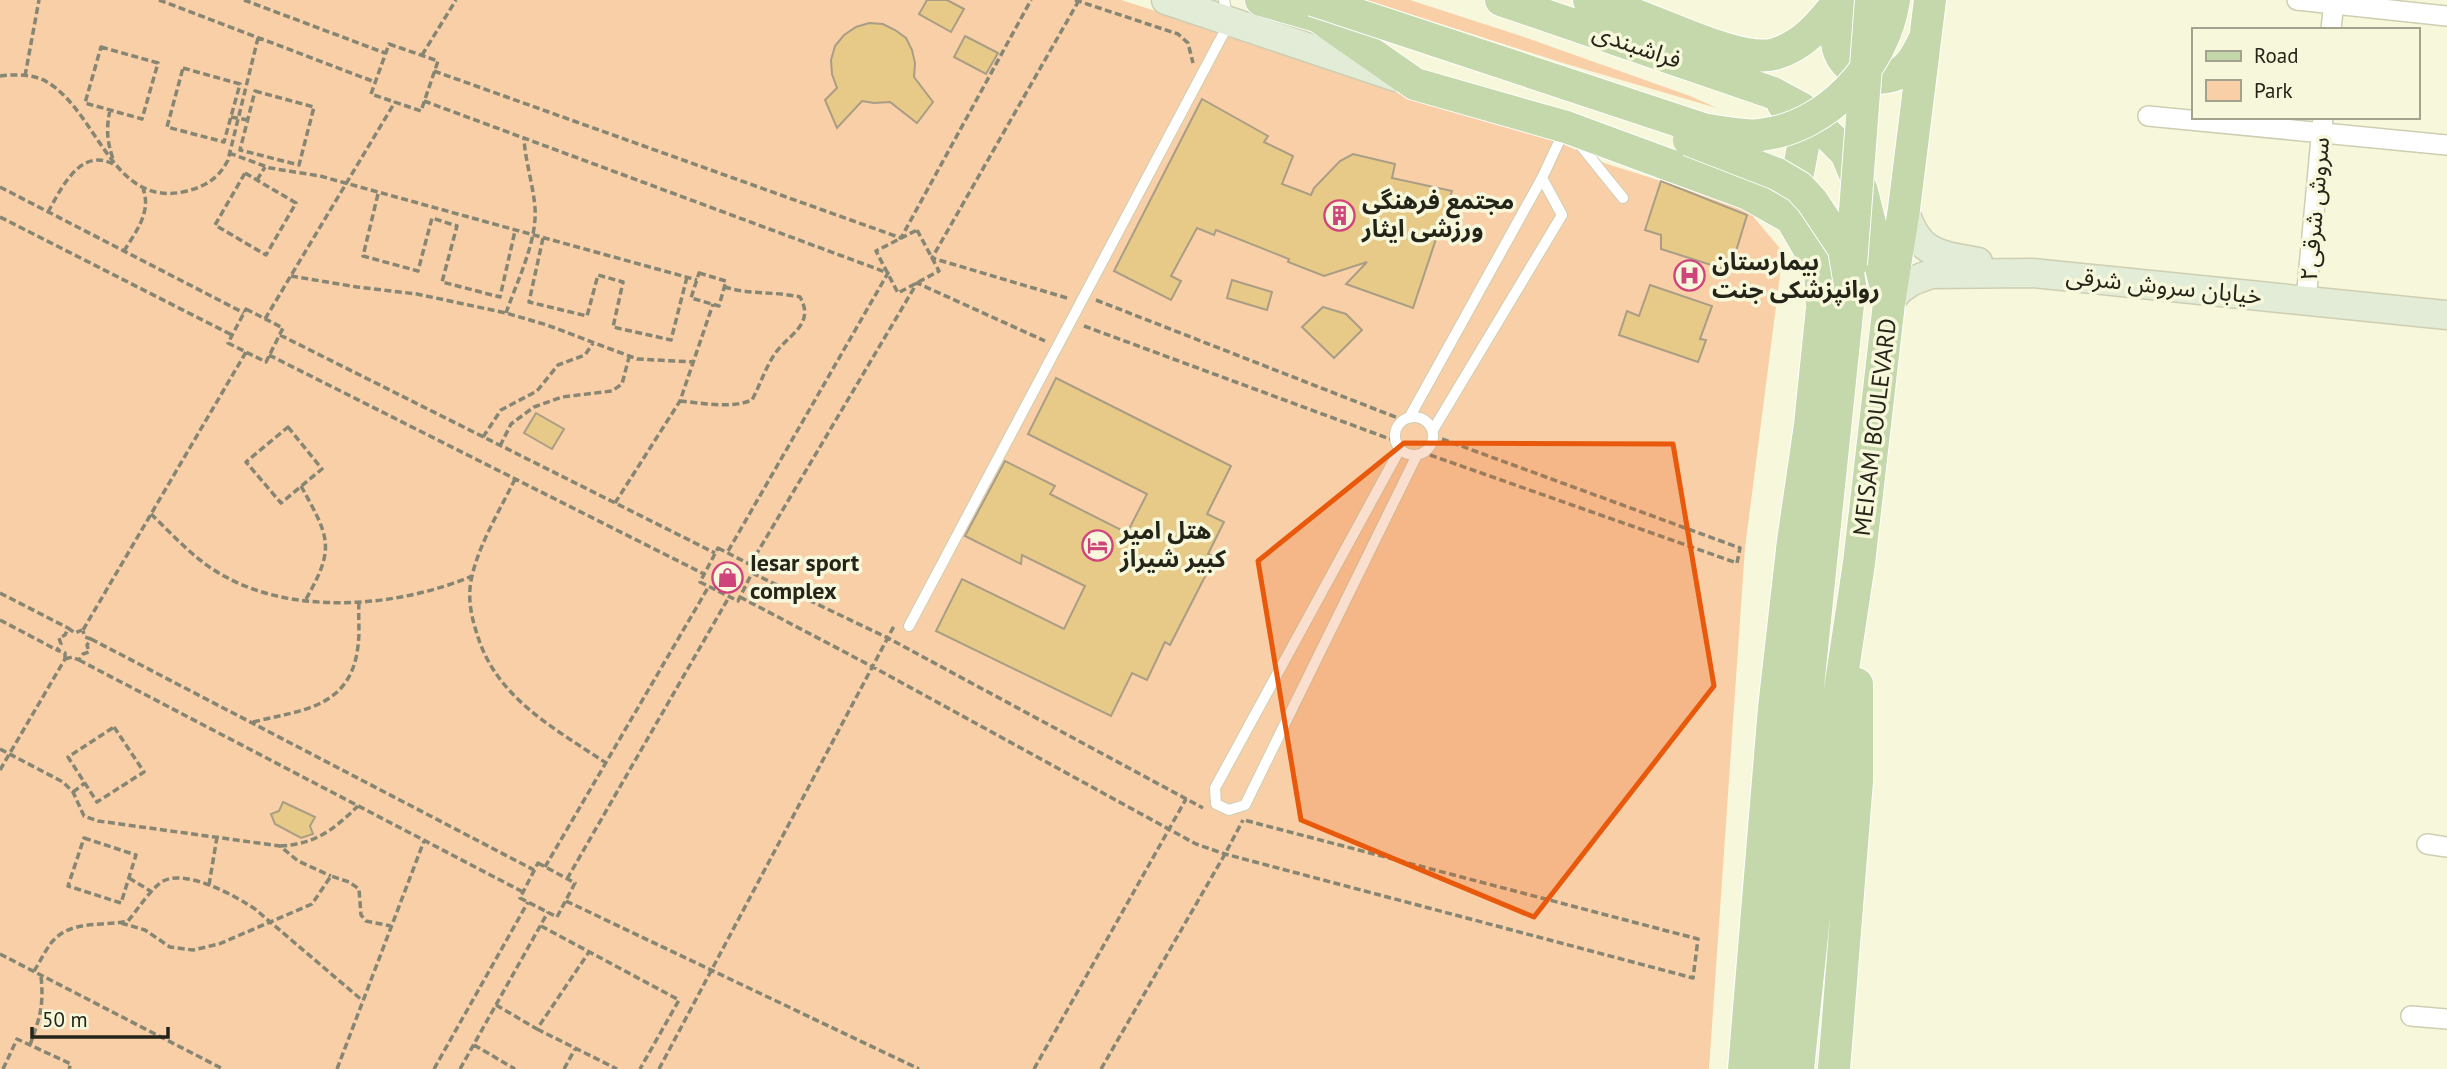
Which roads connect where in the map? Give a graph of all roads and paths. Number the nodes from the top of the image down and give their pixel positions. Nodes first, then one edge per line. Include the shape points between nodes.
1 (39, 0) edge
2 (159, 0) edge
3 (244, 0) edge
4 (456, 0) edge
5 (1031, 0) edge
6 (1166, 0) edge
7 (1261, 0) edge
8 (1501, 0) edge
9 (1589, 0) edge
10 (1840, 0) edge
11 (1846, 0) edge
12 (1871, 0) edge
13 (1894, 0) edge
14 (1930, 0) edge
15 (2297, 0) edge
16 (1078, 1) edge
17 (2333, 2) edge
18 (1315, 8) edge
19 (1646, 9) edge
20 (1226, 11) edge
21 (2447, 16) edge
22 (2331, 28) edge
23 (1927, 32) junction
24 (258, 38) junction
25 (385, 53) junction
26 (422, 55) junction
27 (1191, 70) dead end
28 (434, 71) junction
29 (0, 76) edge
30 (24, 76) junction
31 (375, 82) junction
32 (1415, 84) junction
33 (1773, 93) junction
34 (424, 101) junction
35 (395, 102) junction
36 (110, 110) junction
37 (2148, 116) dead end
38 (231, 117) junction
39 (238, 118) junction
40 (2192, 118) edge
41 (2206, 119) edge
42 (248, 120) junction
43 (2322, 125) edge
44 (1566, 127) junction
45 (524, 138) junction
46 (2447, 145) edge
47 (229, 153) junction
48 (115, 164) junction
49 (266, 167) junction
50 (1542, 178) junction
51 (257, 180) junction
52 (345, 185) junction
53 (0, 187) edge
54 (143, 188) junction
55 (378, 194) junction
56 (1748, 194) junction
57 (1623, 198) dead end
58 (1904, 209) junction
59 (48, 212) junction
60 (0, 217) edge
61 (515, 231) junction
62 (531, 235) junction
63 (543, 238) junction
64 (901, 238) junction
65 (124, 251) junction
66 (932, 258) junction
67 (888, 273) junction
68 (2032, 273) junction
69 (291, 276) junction
70 (687, 277) junction
71 (697, 280) junction
72 (917, 283) junction
73 (1850, 285) junction
74 (725, 287) junction
75 (2306, 300) junction
76 (1889, 303) junction
77 (713, 304) junction
78 (1062, 309) dead end
79 (1092, 309) dead end
80 (244, 313) junction
81 (506, 313) junction
82 (2447, 315) edge
83 (1087, 318) dead end
84 (265, 319) junction
85 (1050, 330) dead end
86 (232, 335) junction
87 (280, 335) junction
88 (593, 343) junction
89 (246, 352) junction
90 (270, 355) junction
91 (629, 357) junction
92 (694, 362) junction
93 (680, 401) junction
94 (1406, 419) junction
95 (1433, 433) junction
96 (483, 437) junction
97 (1398, 445) junction
98 (500, 446) junction
99 (1420, 454) junction
100 (515, 479) junction
101 (301, 486) junction
102 (615, 503) junction
103 (151, 514) junction
104 (715, 553) junction
105 (727, 553) junction
106 (1858, 563) junction
107 (750, 565) junction
108 (704, 574) junction
109 (472, 576) junction
110 (709, 586) junction
111 (0, 593) edge
112 (729, 597) junction
113 (306, 599) junction
114 (359, 603) junction
115 (0, 620) edge
116 (895, 625) dead end
117 (909, 626) dead end
118 (68, 628) junction
119 (83, 630) junction
120 (91, 639) junction
121 (57, 650) junction
122 (65, 659) junction
123 (79, 660) junction
124 (251, 723) junction
125 (0, 749) edge
126 (9, 754) junction
127 (606, 763) junction
128 (0, 770) edge
129 (85, 782) junction
130 (73, 792) junction
131 (1186, 799) dead end
132 (358, 806) junction
133 (1243, 820) dead end
134 (217, 838) junction
135 (424, 841) junction
136 (2427, 844) dead end
137 (280, 846) junction
138 (2447, 847) edge
139 (545, 867) junction
140 (534, 870) junction
141 (331, 876) junction
142 (129, 878) junction
143 (567, 879) junction
144 (209, 885) junction
145 (152, 892) junction
146 (523, 892) junction
147 (528, 901) junction
148 (566, 901) junction
149 (548, 912) junction
150 (269, 920) junction
151 (119, 923) junction
152 (391, 926) junction
153 (541, 926) junction
154 (589, 952) junction
155 (0, 954) edge
156 (712, 969) junction
157 (34, 971) junction
158 (41, 975) junction
159 (363, 1001) junction
160 (496, 1005) junction
161 (2412, 1016) dead end
162 (2447, 1019) edge
163 (537, 1029) junction
164 (30, 1045) junction
165 (474, 1045) junction
166 (575, 1049) junction
167 (3, 1069) edge
168 (69, 1069) edge
169 (223, 1069) edge
170 (337, 1069) edge
171 (434, 1069) edge
172 (460, 1069) edge
173 (514, 1069) edge
174 (564, 1069) edge
175 (617, 1069) edge
176 (640, 1069) edge
177 (659, 1069) edge
178 (919, 1069) edge
179 (1034, 1069) edge
180 (1101, 1069) edge
181 (1744, 1069) edge
182 (1768, 1069) edge
183 (1797, 1069) edge
184 (1834, 1069) edge

1 - 30 path
2 - 24 path
3 - 25 path
4 - 26 path
5 - 64 path
6 - 20 street
7 - 18 main road
8 - 33 main road, فراشبندی
9 - 19 main road
10 - 19 main road via 1810,36 1772,55 1690,38
11 - 23 main road via 1837,43 1852,70 1868,76 1898,74 1914,60
12 - 73 main road, bridge
13 - 18 main road, bridge via 1880,48 1846,92 1805,123 1758,136 1706,130
14 - 23 main road, MEISAM BOULEVARD
15 - 17 street
16 - 27 path via 1178,34 1188,43
16 - 66 path
17 - 21 street
17 - 22 street
18 - 32 main road
18 - 73 main road, bridge via 1358,30 1698,143 1777,174 1799,187 1832,229 1844,249
20 - 32 street
20 - 117 lane
23 - 58 main road, MEISAM BOULEVARD
24 - 31 path
24 - 39 path
25 - 26 path via 389,44
25 - 31 path
26 - 28 path via 438,61
28 - 34 path
28 - 64 path
29 - 30 path
30 - 48 path via 49,83 65,98
31 - 35 path via 371,94
32 - 44 main road
33 - 56 main road via 1799,121 1803,147 1798,173 1777,189
33 - 76 main road, فراشبندی via 1801,108 1846,153 1863,191
34 - 35 path via 421,111
34 - 45 path
35 - 52 path
36 - 36 path via 142,119 158,63 101,47 85,103
36 - 48 path via 107,142
37 - 40 street
38 - 38 path via 240,84 183,68 167,127 223,142
38 - 39 path
39 - 42 path
39 - 47 path
41 - 43 street
42 - 42 path via 240,150 299,165 314,107 255,92
43 - 46 street
43 - 75 street, سروش شرقی۲
44 - 50 lane
44 - 56 main road
44 - 57 lane
45 - 62 path via 535,219
45 - 67 path
47 - 49 path
47 - 54 path via 223,170 202,187 177,193
48 - 54 path
48 - 59 path via 101,160 84,163 71,173
49 - 51 path
49 - 52 path
50 - 94 lane
50 - 95 lane via 1562,215
51 - 51 path via 245,173 215,225 266,255 296,203
52 - 55 path
52 - 69 path
53 - 59 path
54 - 65 path via 146,206
55 - 61 path
55 - 61 path via 363,256 418,271 432,218 457,226 442,282 500,298
56 - 181 main road via 1791,218 1820,268 1822,308 1774,708
58 - 68 street via 1918,241 1932,251
58 - 76 main road, MEISAM BOULEVARD
59 - 65 path
60 - 86 path
61 - 62 path
62 - 63 path
62 - 81 path via 519,285
63 - 70 path
63 - 70 path via 529,302 587,316 598,275 623,282 612,327 671,340
64 - 66 path via 917,230
64 - 67 path via 876,251
65 - 80 path
66 - 72 path via 939,271
66 - 78 path via 1068,298
67 - 72 path via 898,293
67 - 105 path
68 - 75 street, خیابان سروش شرقی
68 - 76 street, خیابان سروش شرقی via 1931,274 1912,281
69 - 81 path via 417,294
69 - 84 path
70 - 71 path
71 - 74 path via 699,273 726,281
71 - 77 path via 691,298
72 - 85 path via 1045,341
72 - 107 path
73 - 182 main road
74 - 77 path via 719,306
74 - 93 path via 800,296 806,316 776,352 752,400 723,404
75 - 82 street, خیابان سروش شرقی
76 - 106 main road, MEISAM BOULEVARD
77 - 92 path
79 - 94 path via 1096,299
80 - 84 path via 246,309
80 - 86 path
81 - 88 path
83 - 97 path via 1083,327
84 - 87 path via 284,328
86 - 89 path via 228,343
87 - 90 path
87 - 96 path
88 - 91 path
88 - 96 path via 585,355 558,365 537,391 501,410
89 - 90 path via 266,362
89 - 103 path
90 - 100 path
91 - 92 path
91 - 98 path via 622,384 612,391 562,397 534,407 511,424
92 - 93 path
93 - 102 path
94 - 95 lane via 1425,420
94 - 97 lane via 1397,428
95 - 99 lane via 1430,448
95 - 99 path via 1740,548 1737,563
96 - 98 path
97 - 99 lane via 1408,454
97 - 99 lane via 1215,788 1216,804 1229,810 1245,804
98 - 102 path
100 - 108 path
100 - 109 path
101 - 101 path via 322,469 288,427 246,462 281,503
101 - 113 path via 325,534 326,552 321,573
102 - 104 path
103 - 113 path via 192,554 223,576 259,592
103 - 119 path
104 - 105 path via 718,548
104 - 108 path
105 - 107 path
106 - 183 main road via 1833,736
106 - 184 main road via 1857,781
107 - 112 path via 755,568 738,601
108 - 110 path via 700,582
109 - 114 path via 415,596
109 - 127 path via 472,619 497,678 549,725
110 - 112 path
110 - 127 path
111 - 118 path
112 - 143 path
113 - 114 path
114 - 124 path via 354,668 339,693 323,704
115 - 121 path
116 - 156 path
118 - 119 path via 75,633
118 - 121 path via 59,638
119 - 120 path
120 - 123 path via 89,652
120 - 124 path
121 - 122 path via 65,653
122 - 123 path
122 - 126 path
123 - 132 path
124 - 140 path
125 - 126 path
126 - 128 path
126 - 130 path
127 - 139 path
129 - 129 path via 97,802 144,772 114,727 68,757
129 - 130 path
130 - 134 path via 84,816 98,821
131 - 179 path
132 - 135 path
132 - 137 path via 318,838
133 - 180 path
134 - 137 path
134 - 144 path
135 - 146 path
135 - 152 path
136 - 138 street
137 - 141 path
139 - 140 path via 538,863
139 - 143 path
140 - 146 path
141 - 150 path via 312,904
141 - 152 path via 359,888 361,915 366,921
142 - 142 path via 136,855 84,838 68,886 121,903
142 - 145 path
143 - 148 path via 575,883
144 - 145 path via 168,879
144 - 150 path
145 - 151 path via 128,920
146 - 147 path via 520,898
147 - 149 path
147 - 171 path
148 - 149 path via 557,917
148 - 156 path
149 - 153 path
150 - 151 path via 219,944 193,950 170,947 139,927
150 - 159 path
151 - 157 path via 62,932
152 - 159 path
153 - 154 path
153 - 160 path
154 - 163 path
154 - 176 path via 678,1000
155 - 157 path
156 - 177 path
156 - 178 path
157 - 158 path
158 - 164 path via 44,1000
158 - 169 path
159 - 170 path
160 - 163 path
160 - 165 path
161 - 162 street
163 - 166 path
164 - 167 path via 17,1039
164 - 168 path via 71,1064
165 - 172 path
165 - 173 path
166 - 174 path
166 - 175 path

